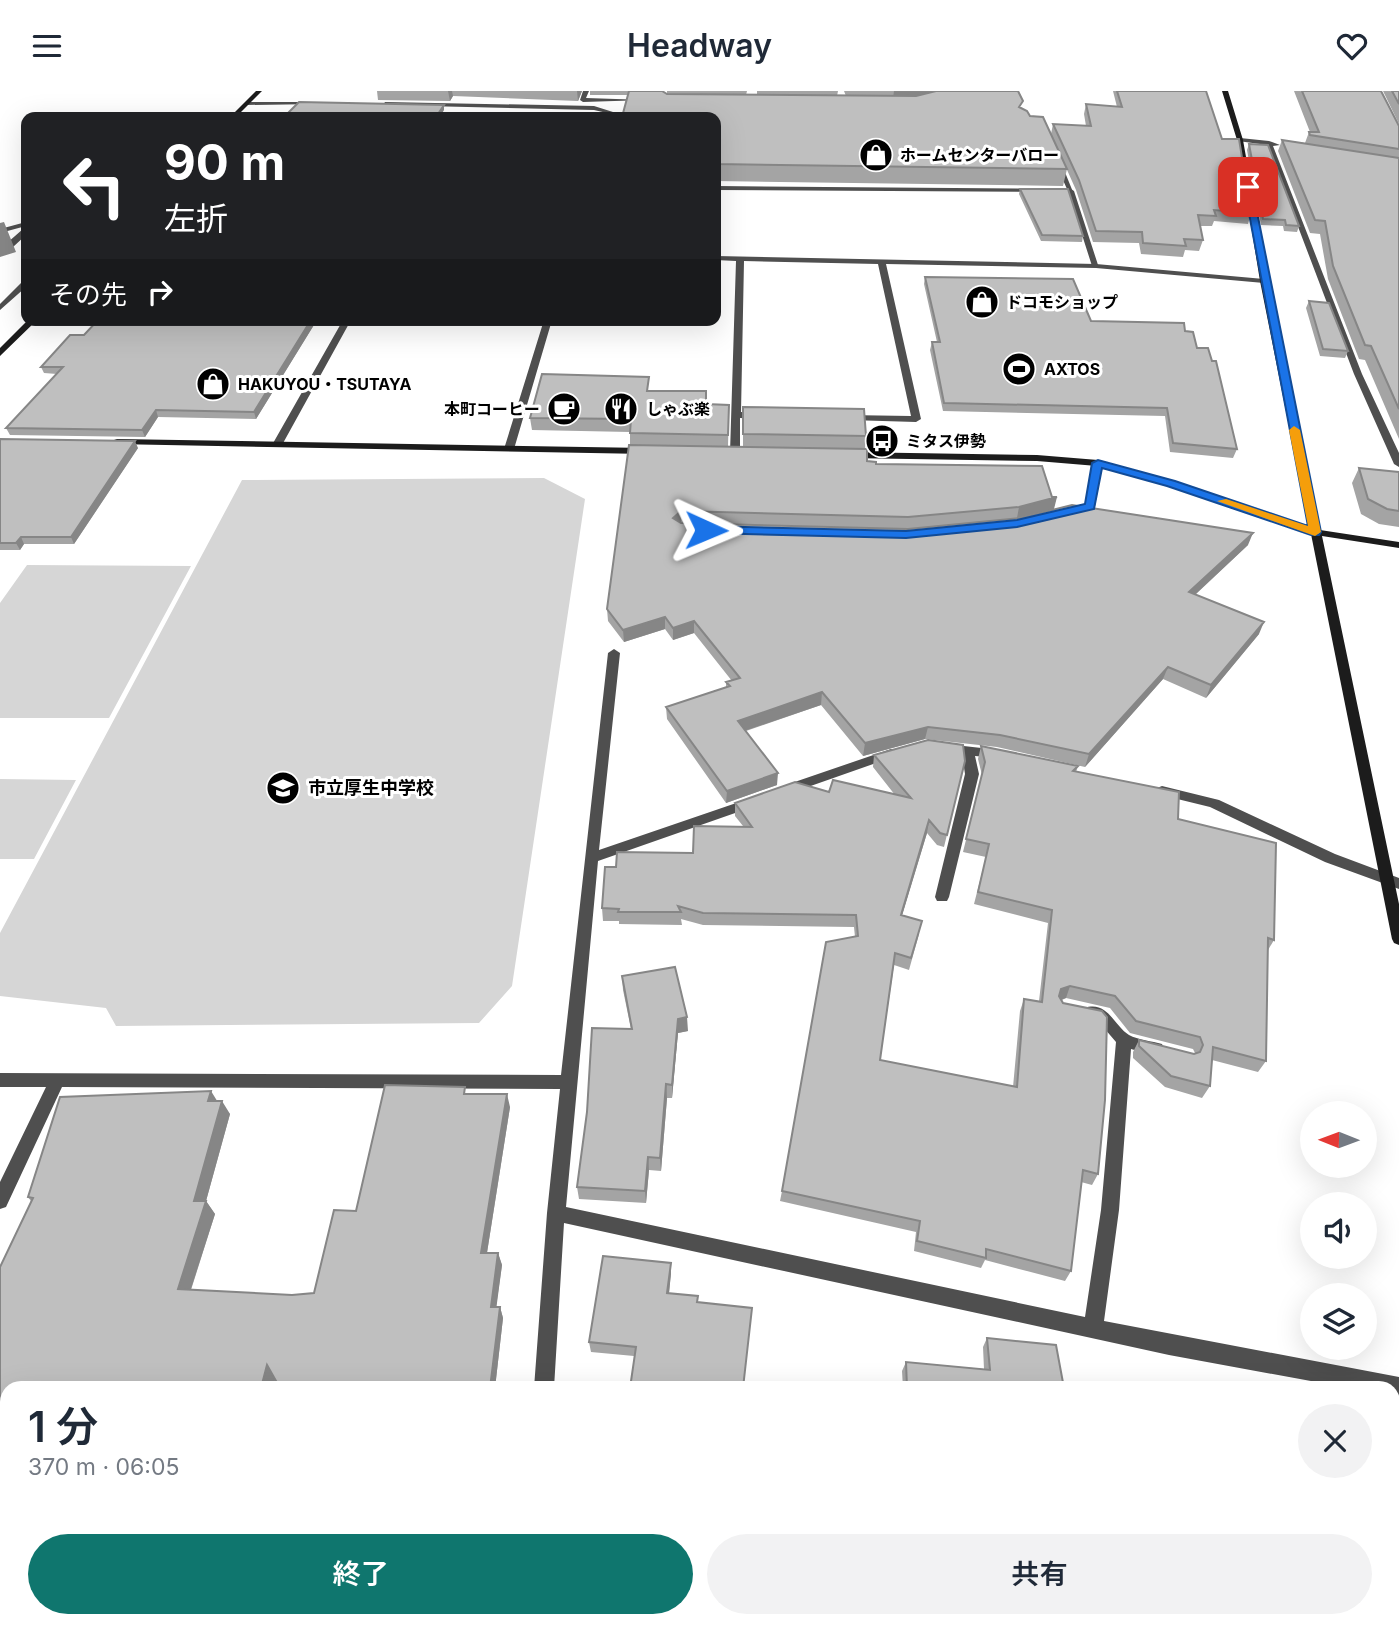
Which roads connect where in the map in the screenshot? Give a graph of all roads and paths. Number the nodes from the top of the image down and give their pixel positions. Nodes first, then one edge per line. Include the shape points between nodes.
1 (259, 91) edge
2 (586, 91) edge
3 (1225, 91) edge
4 (648, 100) edge
5 (247, 103) junction
6 (327, 104) edge
7 (380, 104) edge
8 (470, 104) junction
9 (238, 112) edge
10 (466, 112) edge
11 (607, 112) edge
12 (1240, 140) junction
13 (1269, 143) junction
14 (1282, 146) edge
15 (1055, 154) edge
16 (721, 188) edge
17 (1070, 191) junction
18 (21, 225) edge
19 (0, 230) edge
20 (21, 235) edge
21 (10, 245) dead end
22 (721, 258) edge
23 (740, 258) junction
24 (881, 260) junction
25 (1096, 266) junction
26 (1265, 281) junction
27 (21, 288) edge
28 (0, 308) edge
29 (27, 326) edge
30 (344, 326) edge
31 (546, 326) edge
32 (0, 353) edge
33 (735, 415) junction
34 (777, 416) edge
35 (832, 417) edge
36 (111, 442) edge
37 (276, 445) junction
38 (509, 449) junction
39 (656, 451) edge
40 (722, 453) edge
41 (736, 453) junction
42 (749, 453) edge
43 (831, 454) edge
44 (1098, 463) junction
45 (1399, 464) edge
46 (1054, 515) edge
47 (1315, 532) junction
48 (1399, 545) edge
49 (614, 653) dead end
50 (936, 747) edge
51 (903, 750) edge
52 (968, 750) junction
53 (1011, 757) edge
54 (1146, 788) edge
55 (591, 858) junction
56 (1393, 882) edge
57 (942, 897) dead end
58 (1399, 939) edge
59 (1078, 1010) edge
60 (1124, 1040) junction
61 (1173, 1053) edge
62 (0, 1080) edge
63 (57, 1081) junction
64 (568, 1082) junction
65 (0, 1201) edge
66 (556, 1213) junction
67 (1093, 1329) junction
68 (544, 1381) edge
69 (1367, 1381) edge

1 - 5 street
2 - 4 street via 583,100
3 - 12 street
5 - 6 street
5 - 9 street
7 - 8 street
8 - 10 street
8 - 11 street
12 - 13 street
12 - 26 street
13 - 14 street
13 - 45 street via 1358,374
15 - 17 street
16 - 17 street
17 - 25 street
18 - 19 street
20 - 21 street
22 - 23 street
23 - 24 street
23 - 33 street
24 - 25 street
24 - 35 street via 916,419
25 - 26 street
26 - 47 street
27 - 28 street
29 - 32 street
30 - 37 street
31 - 38 street
33 - 34 street
33 - 41 street
36 - 37 street
37 - 38 street
38 - 39 street
40 - 41 street
41 - 42 street
43 - 44 street
44 - 46 street via 1090,506
44 - 47 street
47 - 48 street
47 - 56 street
49 - 55 street
50 - 52 street
51 - 55 street
52 - 53 street
52 - 57 street via 972,774
54 - 56 street via 1214,803
55 - 64 street
56 - 58 street
59 - 60 street via 1103,1016
60 - 61 street
60 - 67 street via 1110,1210
62 - 63 street
63 - 64 street
63 - 65 street
64 - 66 street
66 - 67 street
66 - 68 street
67 - 69 street

